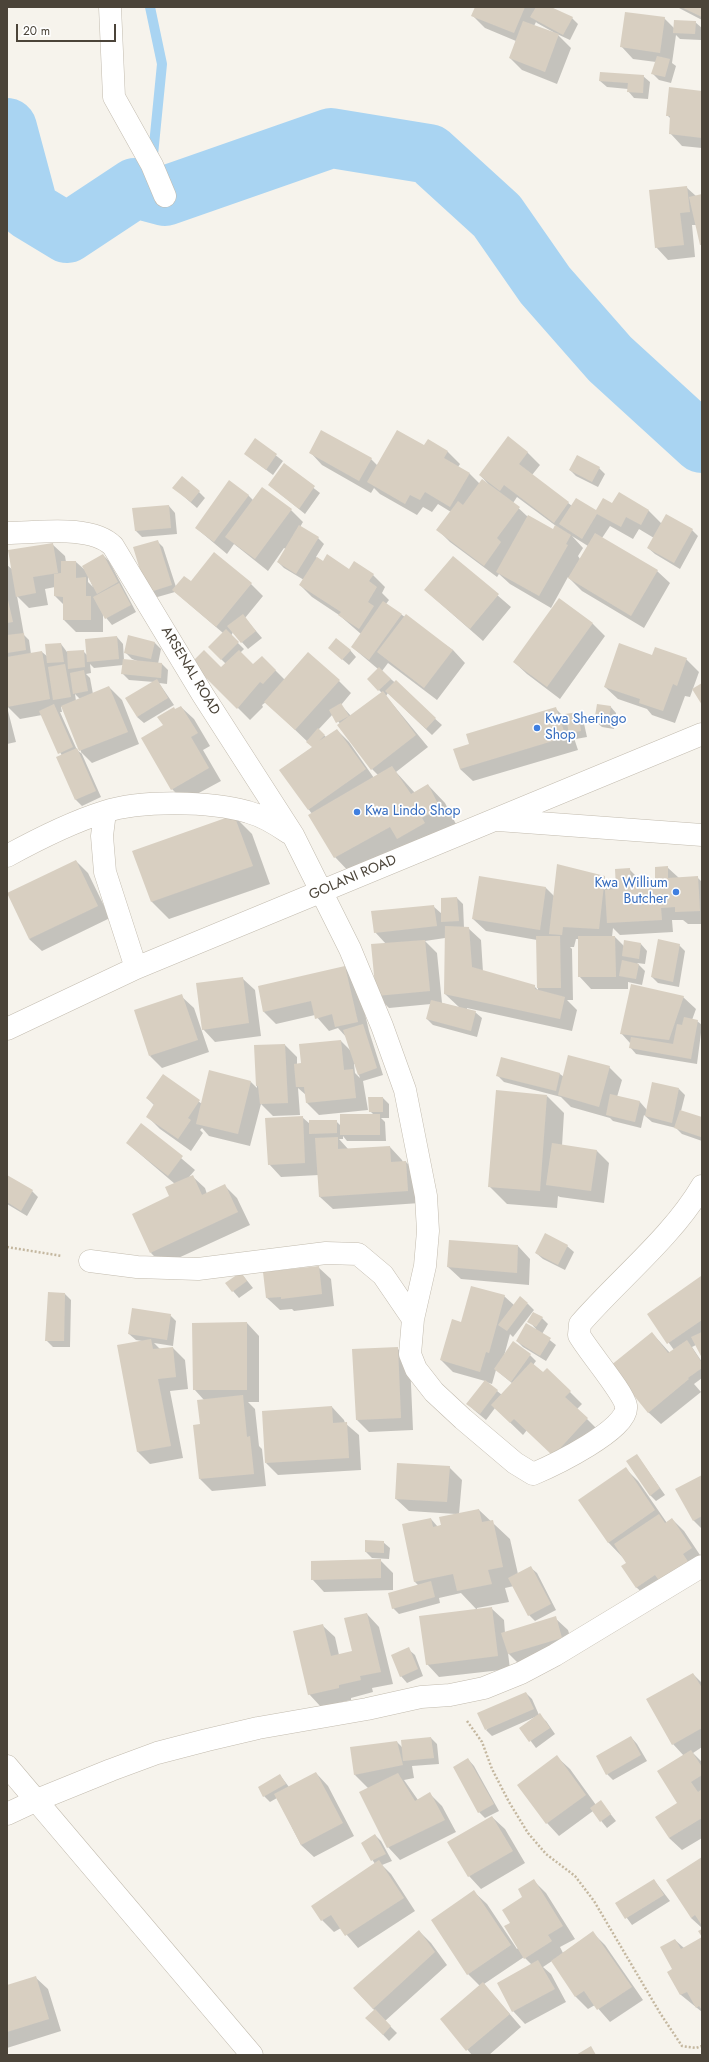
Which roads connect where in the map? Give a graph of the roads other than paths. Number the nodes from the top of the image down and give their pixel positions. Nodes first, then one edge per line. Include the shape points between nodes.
1 (110, 7) edge
2 (165, 196) dead end
3 (7, 533) edge
4 (702, 734) edge
5 (105, 812) junction
6 (492, 820) junction
7 (293, 836) junction
8 (701, 839) edge
9 (7, 856) edge
10 (322, 890) junction
11 (136, 968) junction
12 (7, 1029) edge
13 (702, 1186) edge
14 (90, 1261) road end
15 (413, 1319) junction
16 (702, 1566) edge
17 (7, 1766) edge
18 (37, 1800) junction
19 (7, 1814) edge
20 (252, 2055) edge

1 - 2 street via 114,97 152,165
3 - 7 street, ARSENAL ROAD via 82,532 107,540 113,546 203,695
4 - 6 street, GOLANI ROAD
5 - 7 street via 162,804 228,807 264,818
5 - 9 street via 52,832
5 - 11 street via 102,836 105,872
6 - 8 street
6 - 10 street, GOLANI ROAD
7 - 10 street, ARSENAL ROAD
10 - 11 street, GOLANI ROAD
10 - 15 street, ARSENAL ROAD via 382,1026 405,1090 418,1146 426,1196 428,1232 425,1266
11 - 12 street, GOLANI ROAD
13 - 15 street, ARSENAL ROAD via 696,1197 657,1243 580,1324 579,1335 619,1392 626,1406 626,1415 619,1424 600,1438 534,1474 515,1463 434,1392 416,1369 410,1354
14 - 15 street via 137,1267 198,1269 326,1253 358,1254 383,1275
16 - 18 street via 561,1651 521,1673 484,1688 450,1695 421,1696 207,1740 117,1767
17 - 18 street
18 - 19 street
18 - 20 street

